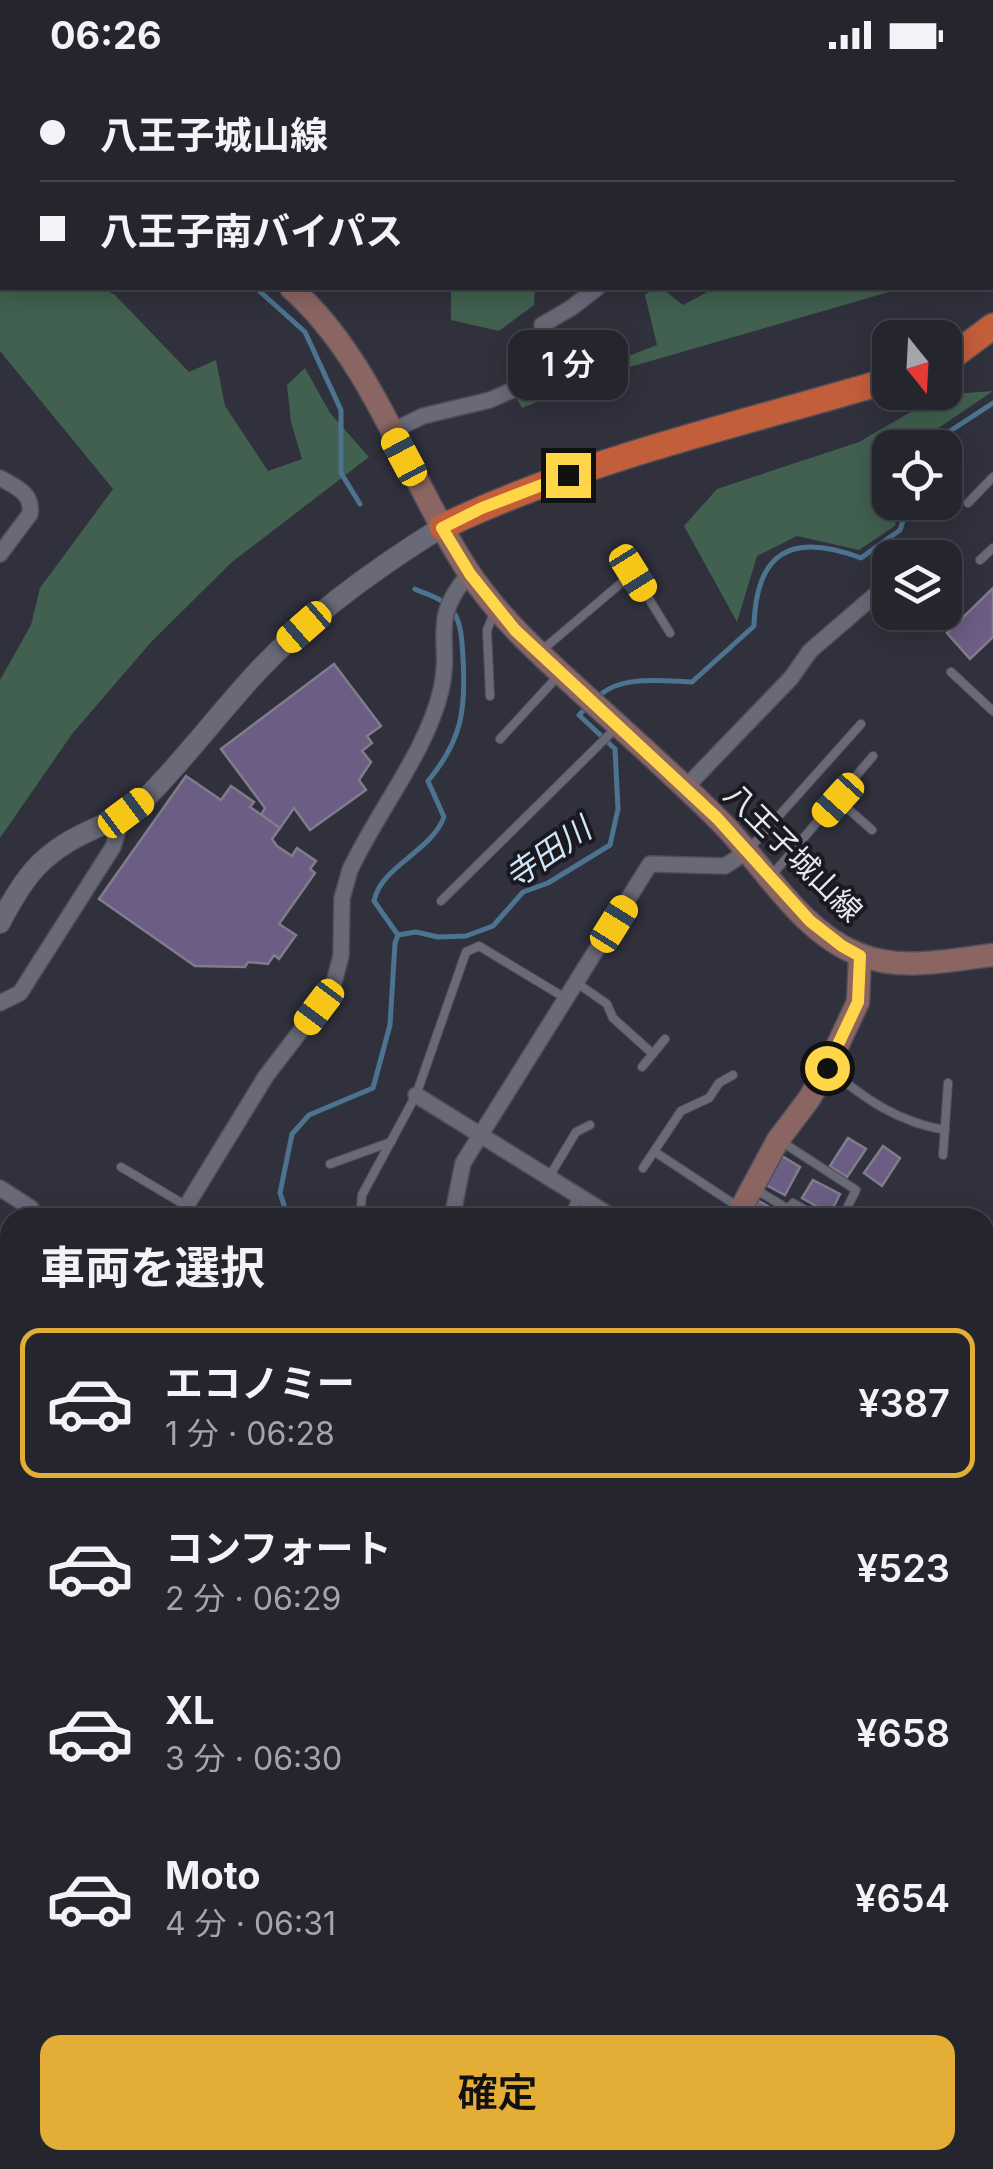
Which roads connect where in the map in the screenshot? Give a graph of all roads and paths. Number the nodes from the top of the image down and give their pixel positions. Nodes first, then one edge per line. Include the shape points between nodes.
1 (293, 290) edge
2 (594, 290) edge
3 (993, 326) edge
4 (962, 349) edge
5 (590, 356) dead end
6 (565, 366) junction
7 (872, 385) edge
8 (390, 432) junction
9 (993, 477) edge
10 (0, 478) edge
11 (968, 503) dead end
12 (442, 528) junction
13 (993, 548) edge
14 (0, 554) edge
15 (980, 560) dead end
16 (470, 574) junction
17 (872, 598) edge
18 (496, 609) junction
19 (670, 633) dead end
20 (538, 654) junction
21 (951, 672) dead end
22 (560, 673) junction
23 (490, 696) dead end
24 (993, 711) edge
25 (604, 718) junction
26 (862, 724) dead end
27 (500, 739) dead end
28 (873, 756) dead end
29 (685, 788) junction
30 (838, 800) junction
31 (114, 820) junction
32 (872, 830) dead end
33 (748, 851) junction
34 (770, 877) junction
35 (441, 901) dead end
36 (0, 923) edge
37 (993, 955) edge
38 (860, 956) junction
39 (576, 984) junction
40 (567, 1000) junction
41 (0, 1004) edge
42 (666, 1039) dead end
43 (653, 1054) junction
44 (642, 1067) dead end
45 (827, 1068) junction
46 (733, 1076) dead end
47 (948, 1083) dead end
48 (416, 1095) junction
49 (590, 1125) dead end
50 (945, 1130) junction
51 (481, 1135) junction
52 (778, 1140) junction
53 (391, 1142) junction
54 (655, 1152) junction
55 (943, 1156) dead end
56 (330, 1164) dead end
57 (121, 1166) dead end
58 (643, 1168) dead end
59 (549, 1177) junction
60 (0, 1188) edge
61 (578, 1195) junction
62 (743, 1204) edge
63 (31, 1208) edge
64 (178, 1208) edge
65 (184, 1208) edge
66 (361, 1208) edge
67 (454, 1208) edge
68 (572, 1208) edge
69 (598, 1208) edge
70 (779, 1208) edge
71 (847, 1208) edge

1 - 8 main road, 八王子城山線 via 340,341
2 - 6 street via 542,325
3 - 4 highway
5 - 6 street
6 - 8 street via 490,400 423,416
7 - 12 highway via 606,462
8 - 12 main road, 八王子城山線
9 - 11 lane
10 - 14 street via 25,493 32,507
12 - 16 main road, 八王子城山線
12 - 31 street via 288,642 145,799
13 - 15 lane
16 - 18 main road, 八王子城山線
16 - 65 street via 447,605 444,673 434,714 350,870 334,982
17 - 29 street via 810,651
18 - 20 main road, 八王子城山線
18 - 23 lane via 488,630
19 - 20 lane via 633,573
20 - 22 main road, 八王子城山線
21 - 24 lane
22 - 25 main road, 八王子城山線
22 - 27 lane
25 - 29 main road, 八王子城山線
25 - 35 lane via 596,748
26 - 33 lane
28 - 30 lane
29 - 33 main road, 八王子城山線
30 - 32 lane
30 - 34 lane
31 - 36 street via 40,861
31 - 41 street via 114,847 20,993
33 - 34 main road, 八王子城山線
33 - 39 street via 725,866 650,864
34 - 38 main road, 八王子城山線 via 810,921
37 - 38 main road via 916,964
38 - 45 main road, 八王子城山線 via 858,1002
39 - 40 street
39 - 43 lane via 606,1004
40 - 48 lane via 479,946 466,952
40 - 51 street
42 - 43 lane
43 - 44 lane
45 - 50 lane via 896,1116
45 - 52 main road, 八王子城山線
46 - 54 lane via 681,1111
47 - 50 lane
48 - 51 street
48 - 53 lane
49 - 59 lane via 576,1132
50 - 55 lane
51 - 59 street
51 - 67 street via 463,1164
52 - 62 main road, 八王子城山線
52 - 71 lane via 856,1190
53 - 56 lane
53 - 66 lane
54 - 58 lane
54 - 62 lane
57 - 64 lane
59 - 61 street
60 - 63 street
61 - 68 lane
61 - 69 street
62 - 70 lane

